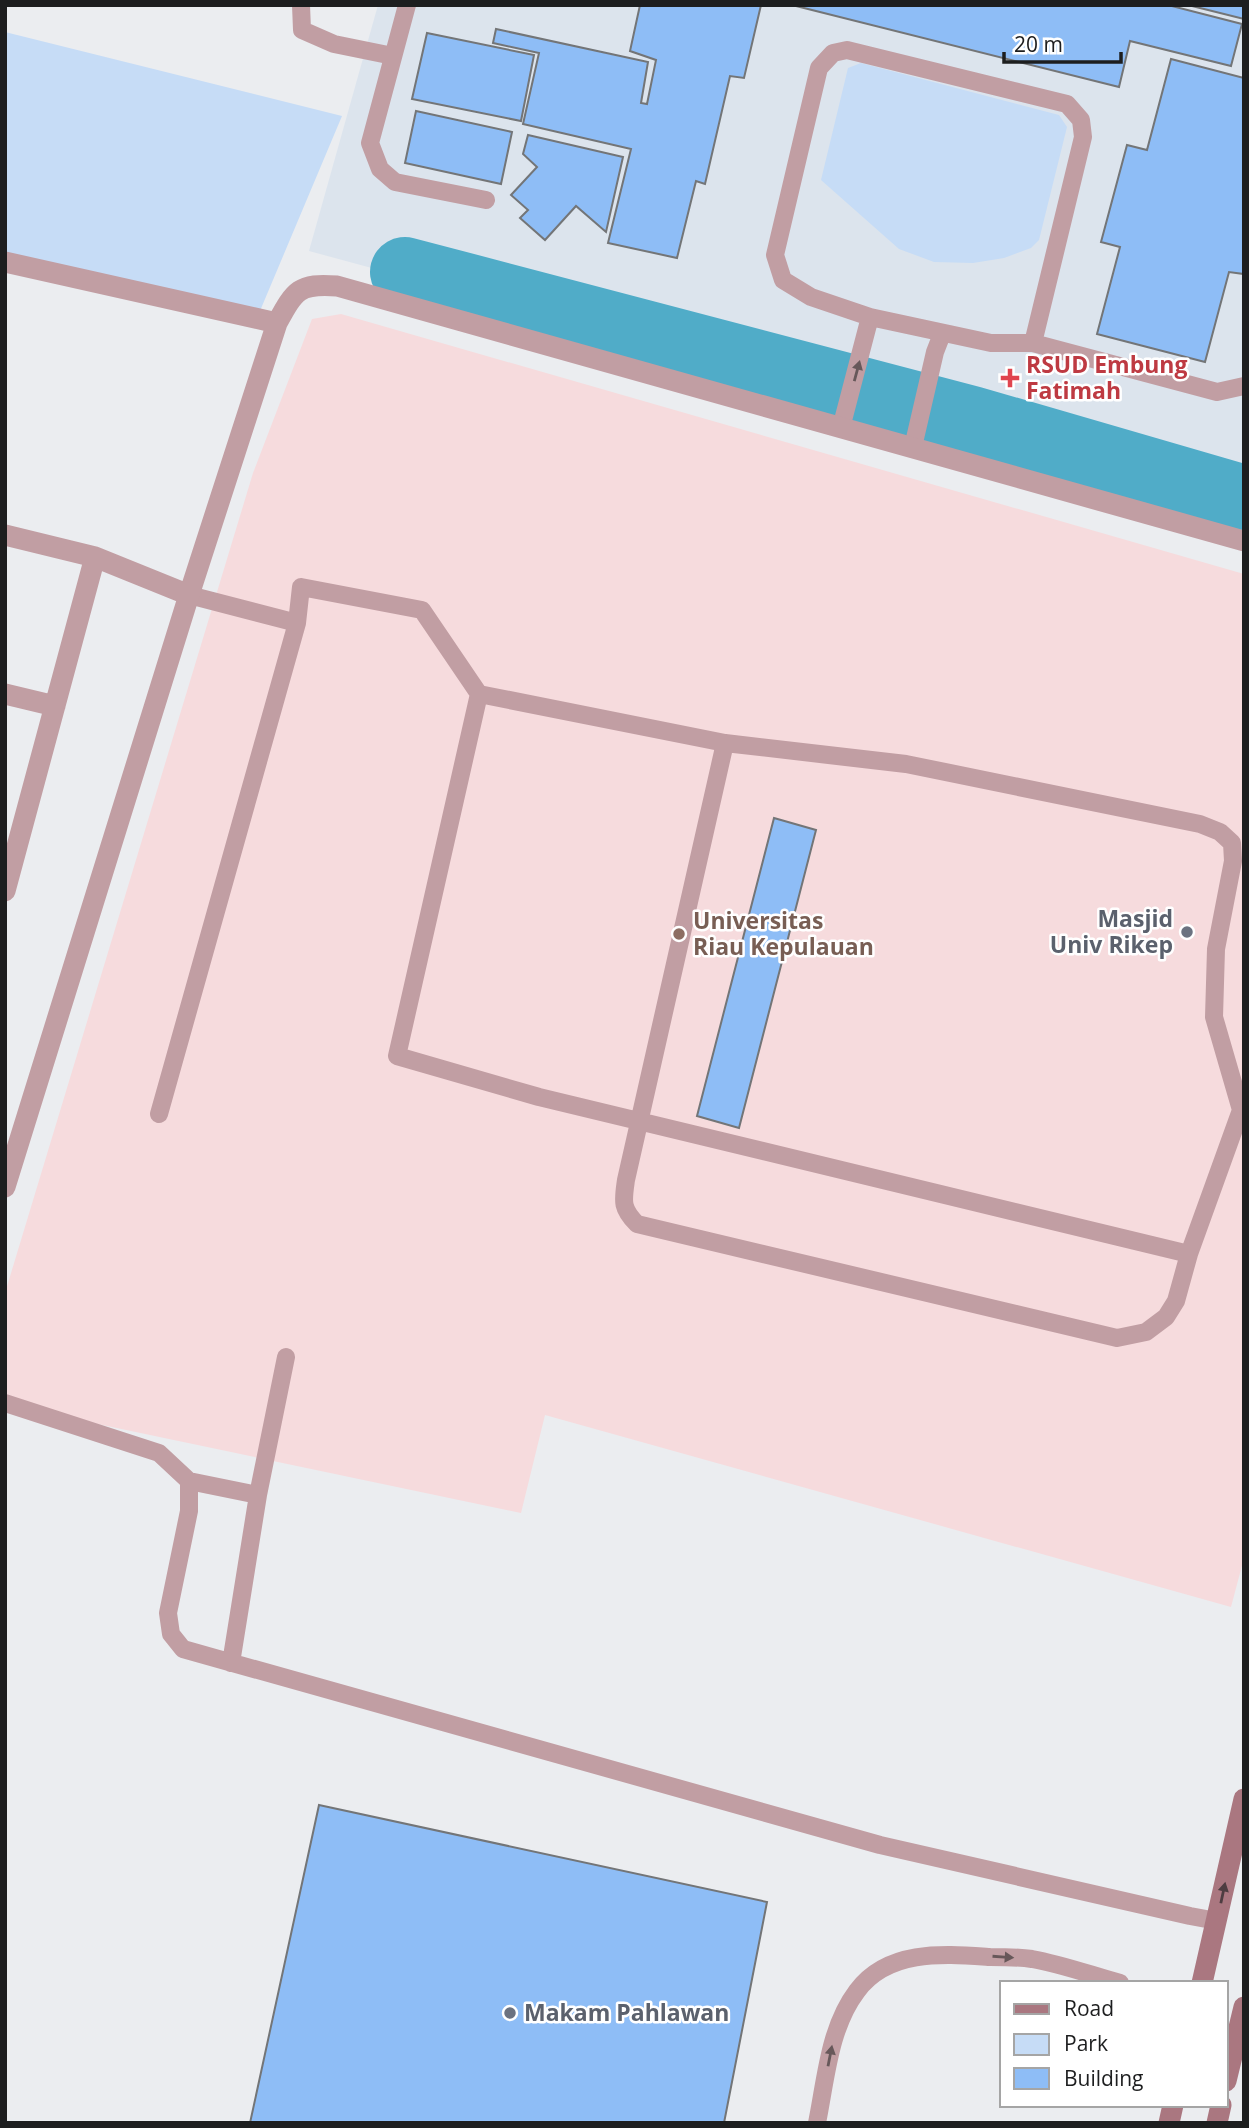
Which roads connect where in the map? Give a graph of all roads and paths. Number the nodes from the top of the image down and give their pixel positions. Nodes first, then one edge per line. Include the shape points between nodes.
1 (301, 5) edge
2 (407, 5) edge
3 (393, 56) junction
4 (486, 200) dead end
5 (5, 262) edge
6 (870, 317) junction
7 (277, 323) junction
8 (942, 334) junction
9 (1034, 342) junction
10 (1244, 386) edge
11 (841, 428) junction
12 (913, 447) junction
13 (5, 536) edge
14 (1244, 541) edge
15 (95, 557) junction
16 (189, 594) junction
17 (296, 623) junction
18 (5, 694) edge
19 (479, 694) junction
20 (55, 706) junction
21 (725, 743) junction
22 (13, 830) edge
23 (5, 891) edge
24 (1242, 1110) edge
25 (159, 1114) dead end
26 (639, 1120) junction
27 (5, 1187) edge
28 (1189, 1254) junction
29 (286, 1357) dead end
30 (5, 1403) edge
31 (189, 1481) junction
32 (258, 1494) junction
33 (231, 1663) junction
34 (1244, 1799) edge
35 (1217, 1921) junction
36 (1113, 1981) edge
37 (1202, 1981) edge
38 (1237, 2012) edge
39 (1228, 2068) edge
40 (817, 2123) edge

1 - 3 lane via 302,30 334,44
2 - 3 lane
3 - 4 lane via 370,144 380,169 395,182
5 - 7 street
6 - 8 lane
6 - 9 lane via 811,297 783,280 775,255 819,68 833,53 847,50 1067,104 1081,120 1083,137
11 -> 6 lane
7 - 11 street via 300,288 337,286
7 - 16 street
8 - 9 lane via 991,343
8 - 12 lane
9 - 10 lane via 1217,392
11 - 12 street
12 - 14 street
13 - 15 street
15 - 16 street
15 - 20 street
16 - 17 lane
16 - 27 street
17 - 19 lane via 301,587 422,610
17 - 25 lane
18 - 20 street
19 - 21 lane
19 - 26 lane via 397,1056
20 - 22 street
21 - 24 lane via 906,764 1200,824 1220,832 1232,843 1233,860 1216,949 1214,1017
21 - 26 lane
22 - 23 street
24 - 28 lane
26 - 28 lane
26 - 28 lane via 623,1198 625,1212 637,1224 1117,1338 1146,1332 1166,1317 1176,1301
29 - 32 lane
30 - 31 lane via 159,1453
31 - 32 lane
31 - 33 lane via 189,1511 168,1614 171,1634 183,1649
32 - 33 lane
33 - 35 lane via 880,1845
35 -> 34 main road
35 - 37 main road
40 -> 36 lane via 834,2039 844,2013 857,1990 901,1961 926,1954 1033,1959
38 - 39 main road

